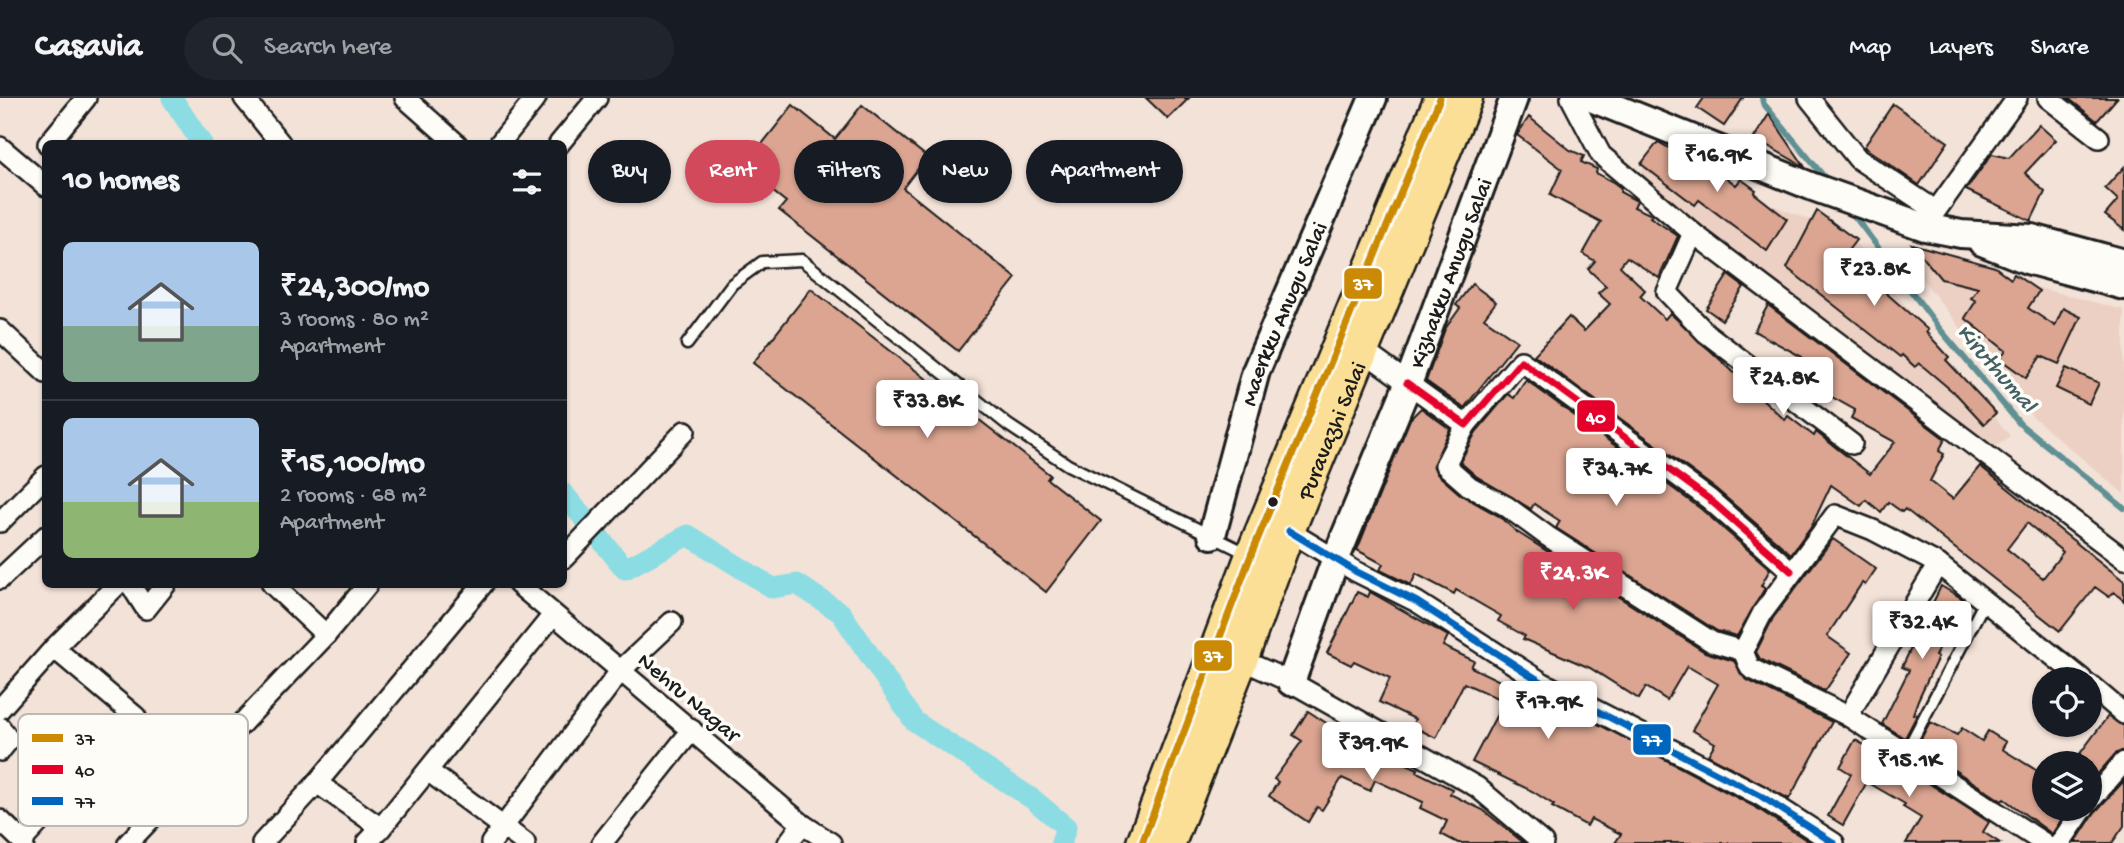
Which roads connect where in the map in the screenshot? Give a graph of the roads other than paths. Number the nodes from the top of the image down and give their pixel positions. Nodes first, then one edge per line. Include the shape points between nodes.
1 (86, 98) edge
2 (244, 98) edge
3 (405, 98) edge
4 (536, 98) edge
5 (597, 98) edge
6 (1373, 98) edge
7 (1440, 98) edge
8 (1467, 98) edge
9 (1514, 98) edge
10 (1571, 98) edge
11 (1591, 98) edge
12 (1809, 98) edge
13 (2017, 98) edge
14 (2048, 98) edge
15 (2099, 138) dead end
16 (51, 140) edge
17 (278, 140) edge
18 (452, 140) edge
19 (502, 140) edge
20 (562, 140) edge
21 (0, 147) edge
22 (42, 151) edge
23 (26, 170) junction
24 (42, 183) edge
25 (1922, 219) junction
26 (1693, 233) junction
27 (1961, 234) junction
28 (2124, 263) edge
29 (2124, 286) edge
30 (5, 343) edge
31 (687, 344) dead end
32 (1362, 350) junction
33 (42, 370) edge
34 (1408, 384) junction
35 (1466, 425) junction
36 (685, 431) dead end
37 (1852, 444) dead end
38 (42, 480) edge
39 (0, 522) edge
40 (1289, 531) junction
41 (1212, 535) junction
42 (42, 540) edge
43 (567, 555) edge
44 (1251, 555) junction
45 (1336, 558) junction
46 (2124, 559) edge
47 (1938, 564) junction
48 (1791, 571) junction
49 (0, 579) edge
50 (114, 588) edge
51 (133, 588) edge
52 (163, 588) edge
53 (276, 588) edge
54 (365, 588) edge
55 (480, 588) edge
56 (529, 588) edge
57 (1985, 600) junction
58 (553, 615) junction
59 (672, 622) dead end
60 (327, 635) junction
61 (54, 648) junction
62 (1743, 651) junction
63 (1242, 660) junction
64 (2067, 667) edge
65 (621, 670) junction
66 (1291, 682) junction
67 (2102, 695) edge
68 (0, 709) edge
69 (132, 714) edge
70 (2124, 714) edge
71 (1848, 716) junction
72 (248, 718) edge
73 (0, 727) edge
74 (692, 730) junction
75 (0, 751) edge
76 (1905, 754) junction
77 (2124, 762) edge
78 (428, 771) junction
79 (317, 783) junction
80 (2102, 787) edge
81 (0, 820) edge
82 (2075, 821) edge
83 (802, 824) junction
84 (37, 826) edge
85 (144, 826) edge
86 (506, 827) junction
87 (381, 828) junction
88 (23, 842) edge
89 (128, 843) edge
90 (262, 843) edge
91 (367, 843) edge
92 (491, 843) edge
93 (525, 843) edge
94 (602, 843) edge
95 (788, 843) edge
96 (831, 843) edge
97 (1142, 843) edge
98 (1170, 843) edge
99 (1543, 843) edge
100 (1834, 843) edge
101 (2044, 843) edge
102 (2060, 843) edge

1 - 16 street
2 - 17 street
3 - 18 street
4 - 19 street
5 - 20 street
6 - 41 street, Maerkku Anugu Salai via 1256,371
7 - 44 main road, Puravazhi Salai
8 - 32 main road, Puravazhi Salai
9 - 34 street, Kizhakku Anugu Salai
10 - 26 street via 1601,155
11 - 25 street via 1813,187
12 - 25 street via 1858,159
13 - 25 street
14 - 15 street
21 - 23 street
22 - 23 street
23 - 24 street
25 - 27 street
26 - 37 street via 1667,292 1706,333
26 - 46 street
27 - 28 street via 2032,238
27 - 29 street via 2027,260
30 - 33 street
31 - 41 lane via 732,284 762,262 802,260 1008,425 1068,465
32 - 34 street
32 - 40 main road, Puravazhi Salai
34 - 35 street
34 - 45 street, Kizhakku Anugu Salai
35 - 48 street via 1521,361 1709,499
35 - 62 street via 1445,465 1469,486 1712,642
36 - 43 street
38 - 39 street
40 - 45 street
40 - 63 main road, Puravazhi Salai
41 - 44 lane
42 - 49 street
44 - 97 main road, Puravazhi Salai
45 - 66 street, Kizhakku Anugu Salai
45 - 100 street via 1417,602 1543,683 1761,796
47 - 48 street via 1835,515
47 - 57 street
47 - 71 street
48 - 62 street
50 - 61 street
51 - 52 street via 146,609
53 - 60 street
54 - 60 street
55 - 79 street
56 - 58 street, Nehru Nagar
57 - 64 street
57 - 76 lane
58 - 65 street, Nehru Nagar
58 - 78 street
59 - 65 street
60 - 72 street
61 - 68 street
61 - 69 street
62 - 71 street via 1750,668
63 - 66 street
63 - 98 main road, Puravazhi Salai
65 - 74 street, Nehru Nagar
65 - 86 street
66 - 99 street via 1477,787
67 - 70 street
71 - 76 street
73 - 75 street via 9,740
74 - 83 street, Nehru Nagar
74 - 94 street
76 - 101 street
77 - 80 street
78 - 86 street
78 - 87 street
79 - 87 street
79 - 90 street
81 - 88 street
82 - 102 street
83 - 95 street
83 - 96 street, Nehru Nagar
84 - 88 street
85 - 89 street
86 - 92 street
86 - 93 street
87 - 91 street

